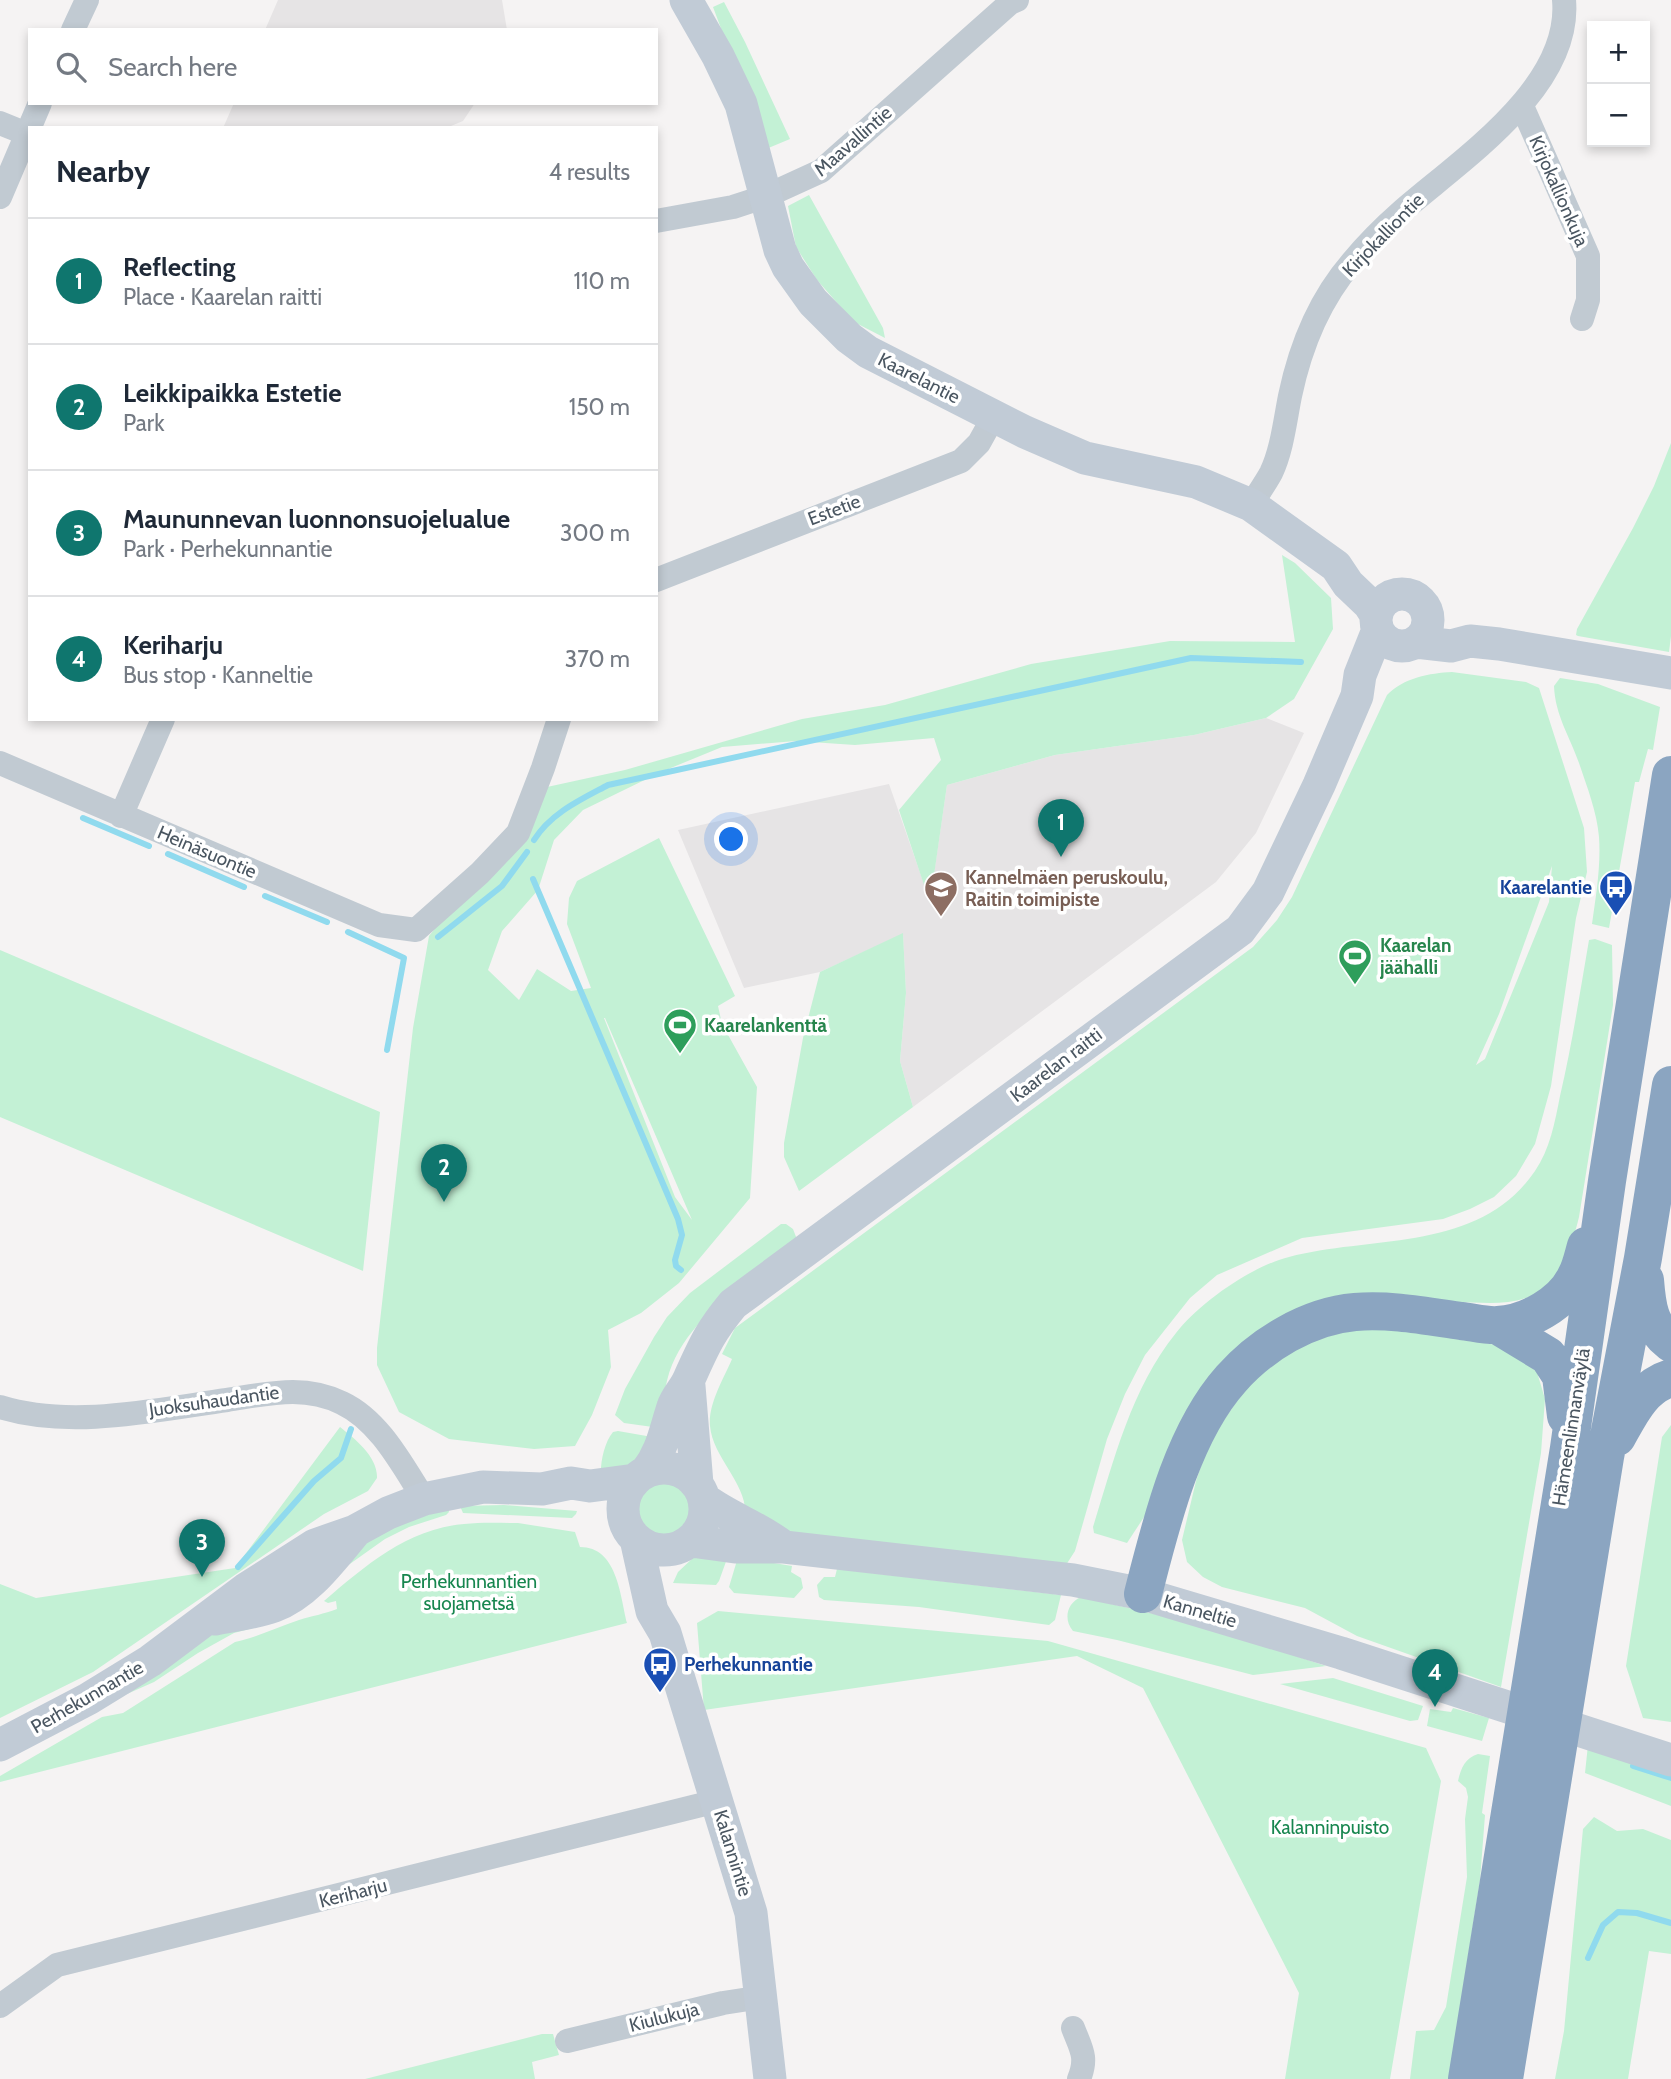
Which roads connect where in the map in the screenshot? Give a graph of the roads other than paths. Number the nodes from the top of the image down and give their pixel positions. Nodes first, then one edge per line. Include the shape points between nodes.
1 (87, 0) edge
2 (686, 0) edge
3 (1017, 0) edge
4 (1564, 0) edge
5 (74, 28) edge
6 (39, 105) edge
7 (1522, 106) junction
8 (0, 123) edge
9 (30, 126) edge
10 (27, 134) joint
11 (0, 197) edge
12 (764, 197) junction
13 (658, 220) edge
14 (1582, 319) dead end
15 (994, 416) junction
16 (1251, 505) junction
17 (658, 579) edge
18 (1383, 613) junction
19 (1417, 634) junction
20 (1671, 673) edge
21 (1357, 696) junction
22 (162, 721) edge
23 (558, 721) edge
24 (0, 763) edge
25 (1671, 775) edge
26 (121, 816) junction
27 (1671, 1085) edge
28 (1607, 1181) junction
29 (1643, 1258) junction
30 (1497, 1325) junction
31 (1671, 1343) edge
32 (1671, 1378) edge
33 (689, 1380) junction
34 (0, 1407) edge
35 (1569, 1448) junction
36 (1605, 1457) junction
37 (641, 1476) junction
38 (542, 1489) junction
39 (700, 1491) junction
40 (424, 1499) junction
41 (630, 1530) junction
42 (683, 1545) junction
43 (784, 1546) junction
44 (1143, 1594) junction
45 (665, 1633) junction
46 (1602, 1736) junction
47 (0, 1745) edge
48 (1671, 1746) edge
49 (1671, 1760) edge
50 (1532, 1790) junction
51 (717, 1801) junction
52 (762, 1997) junction
53 (0, 2006) edge
54 (1073, 2028) dead end
55 (567, 2041) dead end
56 (770, 2079) edge
57 (1079, 2079) edge
58 (1467, 2079) edge
59 (1504, 2079) edge

1 - 5 street
2 - 12 main road, Kaarelantie via 741,104
3 - 12 street, Maavallintie via 827,167
4 - 7 street, Kirjokalliontie via 1565,13 1552,59
6 - 9 street
7 - 14 street, Kirjokallionkuja via 1588,256 1588,300
7 - 16 street, Kirjokalliontie via 1399,214 1332,289 1298,366 1274,465
8 - 10 street
10 - 11 street
12 - 13 street, Maavallintie
12 - 15 main road, Kaarelantie via 788,267 832,324 884,361
15 - 16 main road, Kaarelantie via 1085,458 1196,482
15 - 17 street, Estetie via 979,443 961,461
16 - 18 main road, Kaarelantie via 1336,566 1348,584
18 - 19 main road via 1387,642 1397,646
18 - 19 main road via 1407,594 1416,598 1423,605
18 - 21 main road, Kaarelan raitti
19 - 20 main road via 1437,623 1470,641
19 - 21 main road, Kaarelan raitti
21 - 33 main road, Kaarelan raitti via 1268,892 1240,930 733,1304 702,1346
22 - 26 street
23 - 26 street, Heinäsuontie via 518,834 416,930 379,925
24 - 26 street, Heinäsuontie
25 - 28 highway, Hämeenlinnanväylä
27 - 29 highway, Hämeenlinnanväylä
28 - 30 highway via 1576,1276 1567,1290 1531,1316
28 - 35 highway, Hämeenlinnanväylä
29 - 31 highway via 1648,1312
29 - 36 highway, Hämeenlinnanväylä
30 - 35 highway via 1548,1356 1561,1376
30 - 44 highway via 1354,1312 1305,1325 1268,1347 1230,1379 1202,1422 1174,1489
32 - 36 highway via 1658,1382 1639,1399
33 - 37 main road, Kaarelan raitti via 674,1404 657,1458
33 - 39 main road, Kaarelan raitti via 691,1437
34 - 40 street, Juoksuhaudantie via 68,1419 284,1390 313,1394 344,1404 368,1421
35 - 50 highway, Hämeenlinnanväylä via 1534,1654
36 - 50 highway, Hämeenlinnanväylä via 1572,1666
37 - 38 main road, Perhekunnantie
37 - 39 main road via 655,1469 674,1469
37 - 41 main road via 624,1499
38 - 40 main road, Perhekunnantie via 484,1488
38 - 41 main road, Perhekunnantie via 601,1509
39 - 42 main road via 706,1507 702,1526
39 - 43 main road, Kanneltie via 721,1511
40 - 47 main road, Perhekunnantie via 315,1545 246,1589 150,1661
41 - 42 main road via 658,1550
41 - 45 main road, Kalannintie via 652,1611
42 - 43 main road, Kanneltie
42 - 45 main road, Kalannintie via 666,1587
43 - 44 main road, Kanneltie via 1073,1580
44 - 46 main road, Kanneltie
45 - 51 main road, Kalannintie
46 - 48 main road, Kanneltie
46 - 49 main road, Kanneltie
50 - 58 highway, Hämeenlinnanväylä
50 - 59 highway, Hämeenlinnanväylä
51 - 52 main road, Kalannintie via 751,1913
51 - 53 street, Keriharju via 57,1965
52 - 55 street, Kiulukuja
52 - 56 main road, Kalannintie
54 - 57 street via 1085,2065

